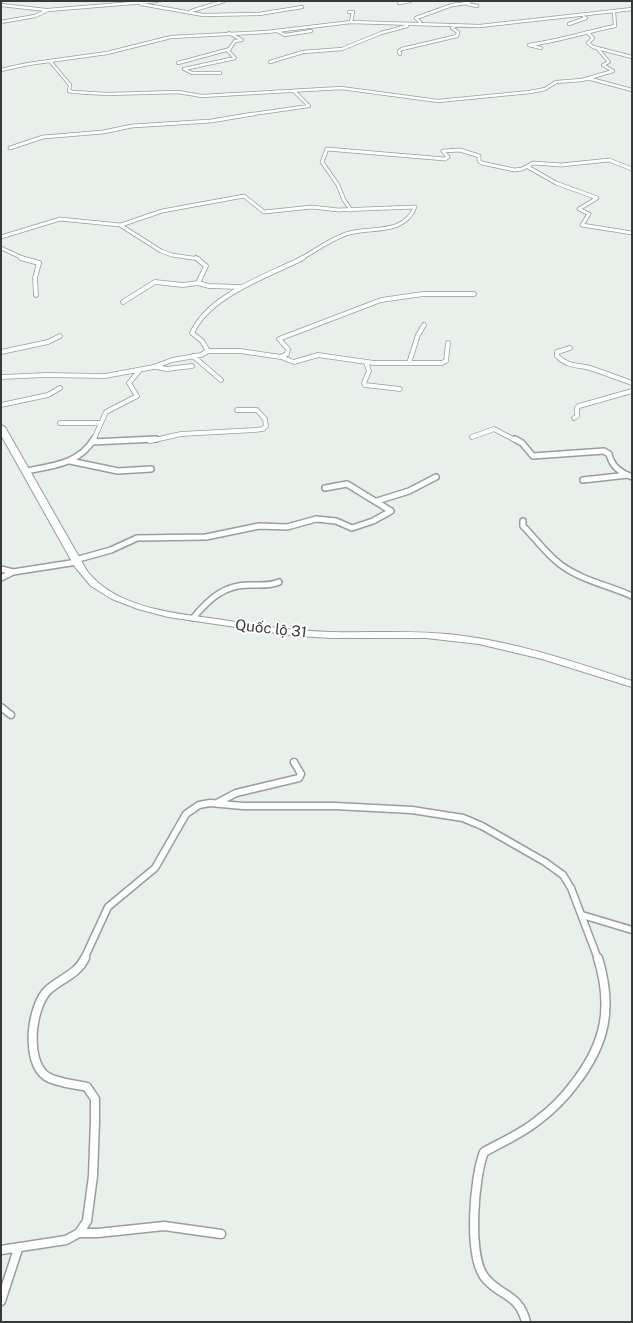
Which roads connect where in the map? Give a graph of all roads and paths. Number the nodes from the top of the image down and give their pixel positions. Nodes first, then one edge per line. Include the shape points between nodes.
1 (157, 1) edge
2 (224, 1) edge
3 (410, 1) edge
4 (471, 1) edge
5 (399, 3) dead end
6 (468, 3) junction
7 (140, 4) junction
8 (1, 5) edge
9 (477, 6) dead end
10 (302, 7) dead end
11 (632, 9) edge
12 (48, 10) junction
13 (184, 11) junction
14 (349, 12) dead end
15 (614, 12) junction
16 (582, 16) junction
17 (1, 22) edge
18 (351, 22) junction
19 (420, 22) dead end
20 (410, 24) junction
21 (569, 24) dead end
22 (455, 26) junction
23 (305, 27) junction
24 (276, 31) junction
25 (587, 32) junction
26 (230, 33) junction
27 (541, 48) dead end
28 (598, 48) junction
29 (230, 49) junction
30 (400, 54) dead end
31 (632, 57) edge
32 (50, 61) junction
33 (270, 62) dead end
34 (178, 63) dead end
35 (1, 70) edge
36 (220, 73) dead end
37 (587, 78) junction
38 (632, 90) edge
39 (294, 91) junction
40 (10, 148) dead end
41 (528, 167) junction
42 (632, 169) edge
43 (351, 210) junction
44 (120, 225) junction
45 (632, 233) edge
46 (1, 237) edge
47 (1, 248) edge
48 (198, 282) junction
49 (240, 287) junction
50 (474, 294) dead end
51 (36, 295) dead end
52 (123, 302) dead end
53 (424, 325) dead end
54 (60, 336) dead end
55 (448, 343) dead end
56 (570, 348) dead end
57 (208, 351) junction
58 (1, 352) edge
59 (193, 356) junction
60 (281, 357) junction
61 (366, 362) junction
62 (409, 363) junction
63 (192, 366) dead end
64 (154, 367) junction
65 (140, 370) junction
66 (1, 377) edge
67 (221, 380) dead end
68 (632, 383) edge
69 (60, 388) dead end
70 (400, 389) dead end
71 (632, 391) edge
72 (1, 405) edge
73 (237, 410) dead end
74 (574, 418) dead end
75 (60, 423) dead end
76 (100, 423) junction
77 (1, 427) edge
78 (472, 437) dead end
79 (92, 442) junction
80 (70, 462) junction
81 (151, 469) dead end
82 (26, 471) junction
83 (630, 476) edge
84 (436, 477) dead end
85 (582, 480) dead end
86 (325, 488) dead end
87 (377, 501) junction
88 (523, 521) dead end
89 (76, 561) junction
90 (1, 569) edge
91 (13, 572) junction
92 (1, 578) edge
93 (279, 582) dead end
94 (632, 596) edge
95 (193, 618) junction
96 (632, 684) edge
97 (1, 707) edge
98 (11, 716) dead end
99 (294, 762) dead end
100 (217, 803) junction
101 (582, 915) junction
102 (632, 930) edge
103 (78, 1233) junction
104 (221, 1234) dead end
105 (18, 1249) junction
106 (1, 1250) edge
107 (1, 1301) edge
108 (526, 1322) edge

1 - 7 street
2 - 13 street
3 - 5 street
4 - 6 street
6 - 9 street
6 - 19 street via 452,5 416,18
7 - 12 street
7 - 13 street
8 - 12 street
10 - 13 street via 259,14 203,15
11 - 15 street
12 - 17 street via 35,16
14 - 18 street via 353,12
15 - 16 street
15 - 25 street via 614,26
16 - 21 street via 586,18
16 - 22 street
18 - 20 street
18 - 23 street
20 - 22 street
20 - 33 street via 342,49 303,52
22 - 30 street via 452,28 458,32 457,36 402,49
23 - 24 street
23 - 24 street via 312,31 285,35
24 - 26 street
25 - 27 street via 529,45
25 - 28 street via 593,38 588,44
26 - 29 street via 242,40 235,42
26 - 32 street via 167,37 111,52
28 - 31 street
28 - 37 street via 609,62 603,65 614,70
29 - 34 street
29 - 36 street via 228,52 235,58 184,69 192,73
32 - 35 street
32 - 39 street via 70,85 69,91 73,92 178,92 202,96
37 - 38 street
37 - 39 street via 555,82 545,89 524,93 438,101 341,88
39 - 40 street via 309,106 210,121 43,137
41 - 42 street via 534,163 561,165 607,160
41 - 43 street via 501,168 480,162 479,156 458,149 443,150 448,157 445,160 327,149 322,162
41 - 45 street via 597,198 579,209 589,214 582,225
43 - 44 street via 312,206 264,212 244,196 166,210
43 - 49 street via 416,208 403,223 342,236
44 - 46 street via 60,219
44 - 48 street via 166,253 202,260 206,266
47 - 51 street via 39,263 35,278
48 - 49 street via 209,287
48 - 52 street via 183,285 155,282
49 - 57 street via 195,325 192,333
50 - 60 street via 423,294 377,300 282,337 280,342 288,349 287,354
53 - 62 street via 418,331
54 - 58 street via 48,342
55 - 62 street via 445,362
56 - 68 street via 557,352 562,361
57 - 59 street
57 - 60 street via 240,351
59 - 64 street
59 - 67 street
60 - 61 street via 294,362 321,355
61 - 62 street
61 - 70 street via 369,371 365,385
63 - 64 street
64 - 65 street
65 - 66 street via 105,376 46,374
65 - 76 street via 129,383 137,396 108,410
69 - 72 street via 48,395
71 - 74 street via 579,406
73 - 79 street via 257,410 265,419 265,427 181,434 148,441
75 - 76 street
76 - 79 street
77 - 82 highway, Quốc lộ 31
78 - 83 street via 494,429 522,442 533,456 604,451 609,454 612,466
79 - 80 street
80 - 81 street via 118,471
80 - 82 street
82 - 89 highway, Quốc lộ 31
83 - 85 street
84 - 87 street via 409,491
86 - 87 street via 346,483
87 - 89 street via 391,511 356,528 316,519 287,527 252,527 213,537 137,538
88 - 94 street via 522,525 539,546 560,565
89 - 91 street
89 - 95 highway, Quốc lộ 31 via 86,576 106,592 149,608
90 - 91 street
91 - 92 street
93 - 95 street via 269,586 238,586 220,590
95 - 96 highway, Quốc lộ 31 via 285,632 467,639 548,658
97 - 98 street
99 - 100 street via 301,774 299,778 236,793
100 - 101 street via 412,810 463,818 558,871 568,881
100 - 103 street via 202,804 189,810 155,868 108,907 83,962 47,991 35,1011 32,1036 42,1072 48,1077 87,1087 95,1100 89,1214
101 - 102 street
101 - 108 street via 604,982 605,1019 600,1046 586,1071 552,1110 484,1152 480,1166 476,1206 478,1265 485,1278 518,1303
103 - 104 street via 166,1226
103 - 105 street via 66,1240
105 - 106 street
105 - 107 street

